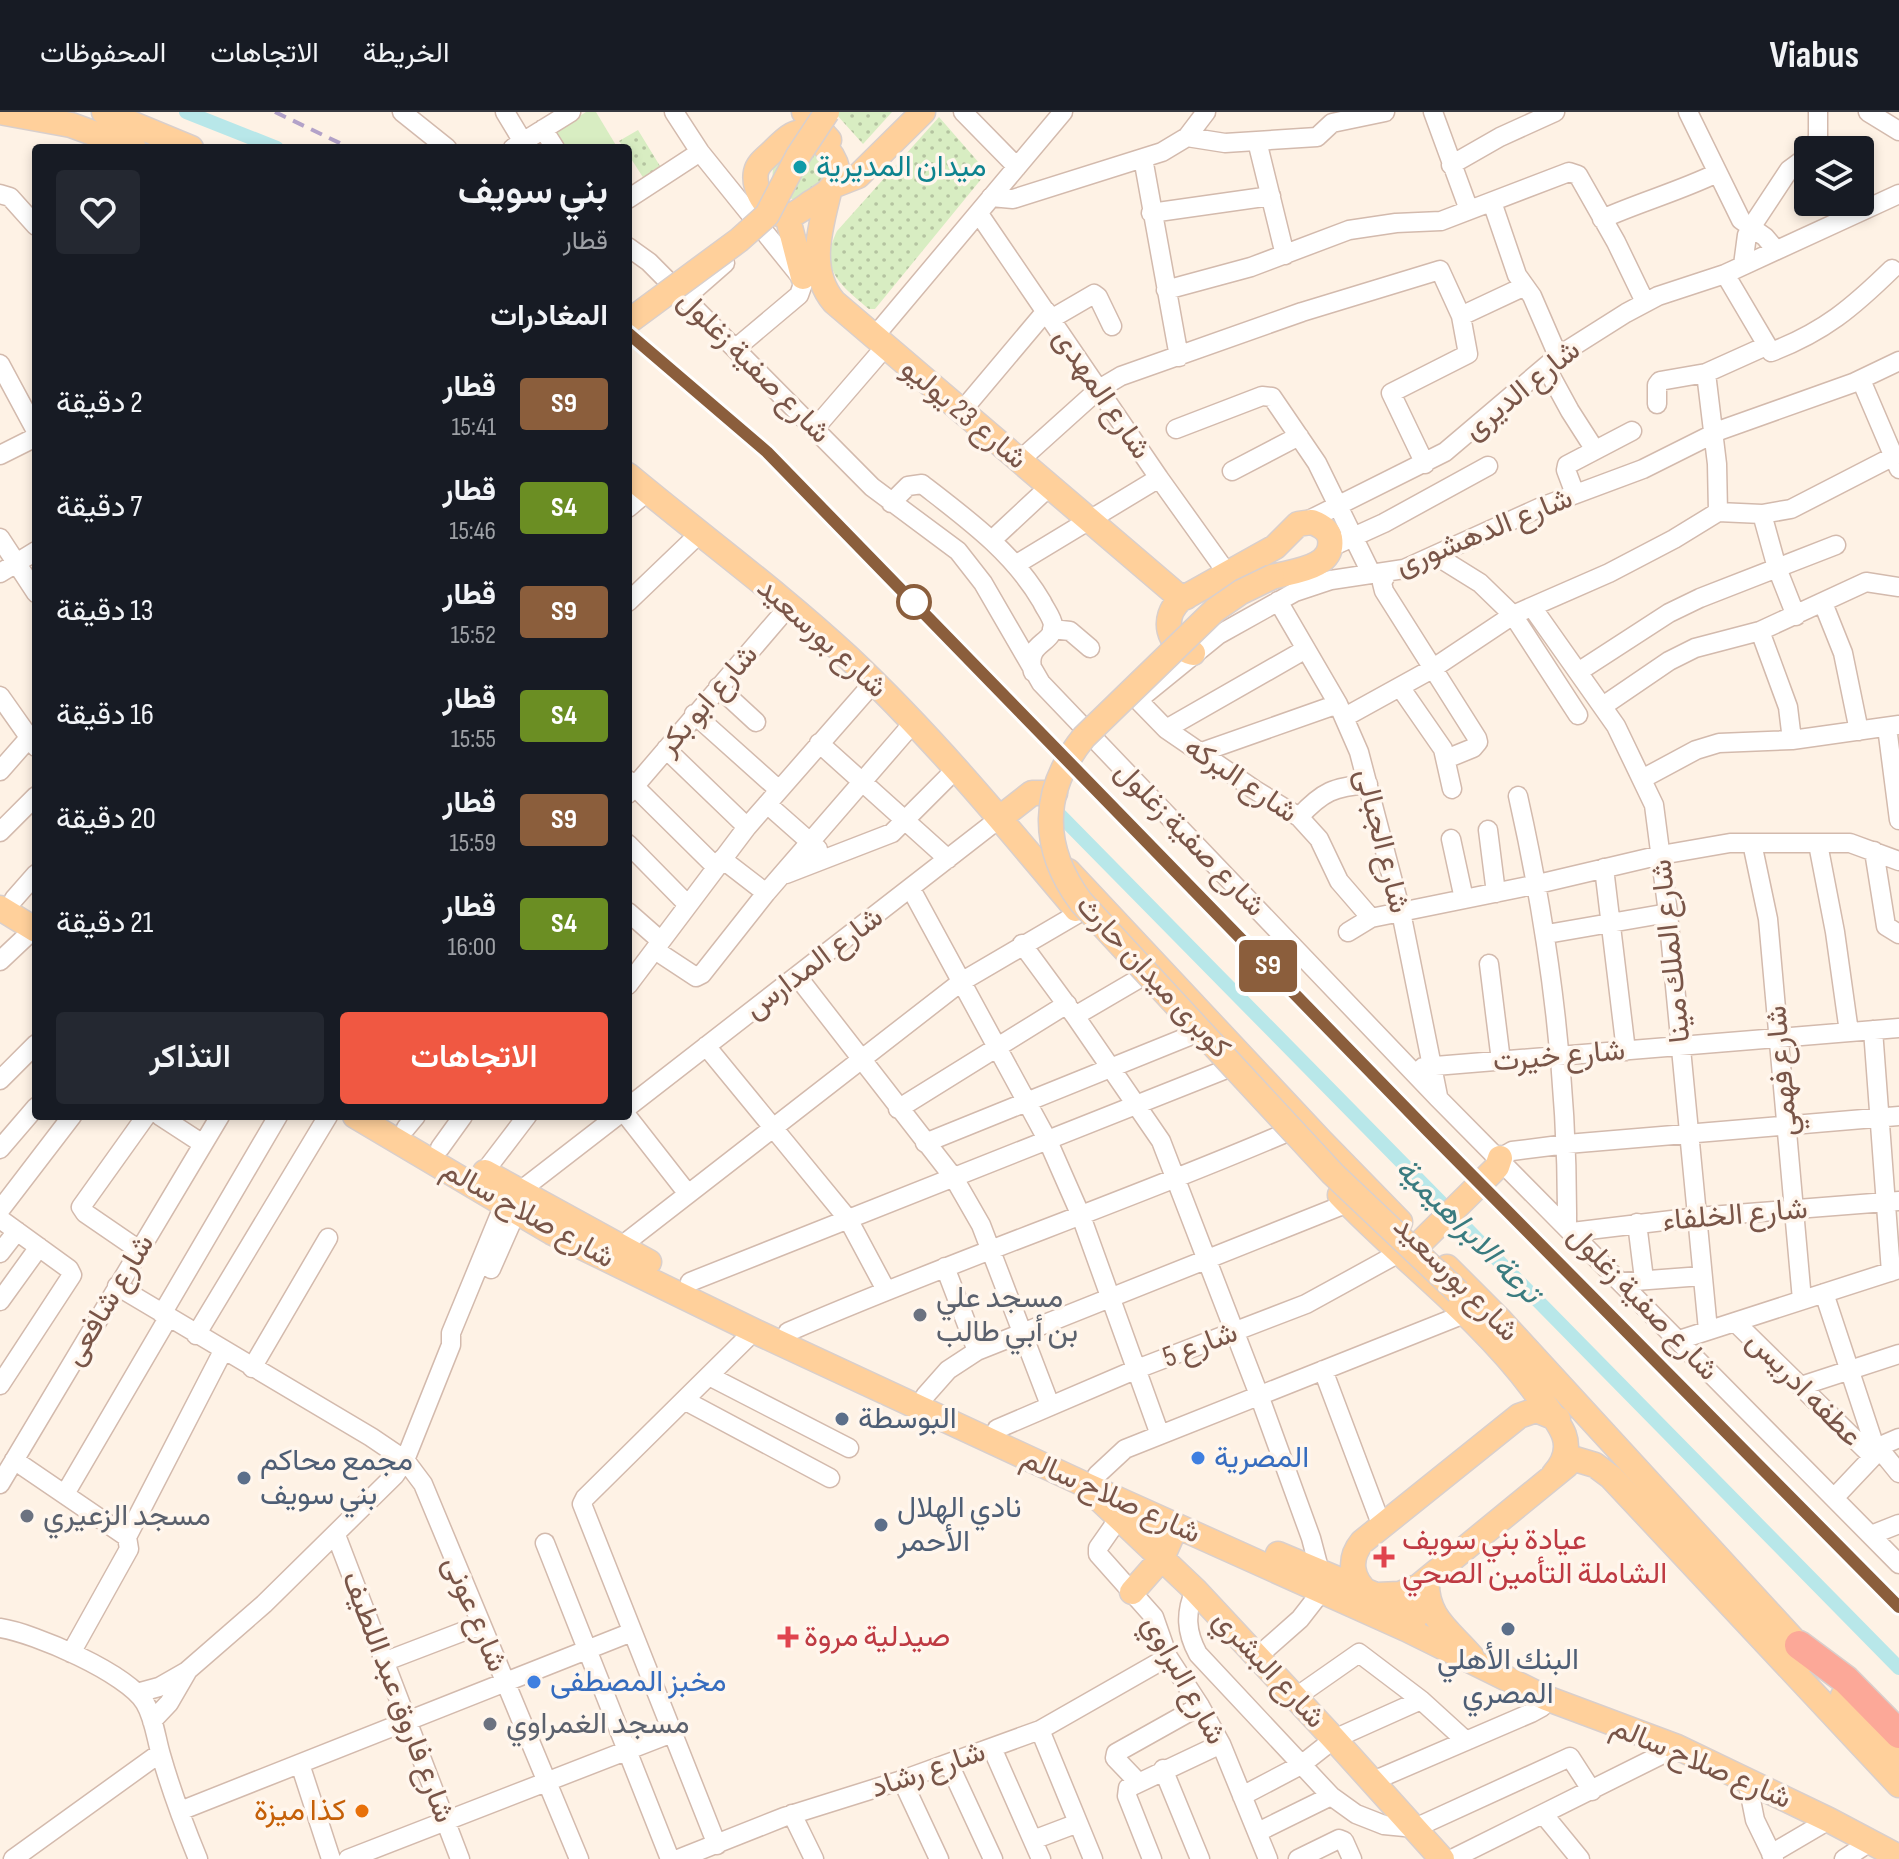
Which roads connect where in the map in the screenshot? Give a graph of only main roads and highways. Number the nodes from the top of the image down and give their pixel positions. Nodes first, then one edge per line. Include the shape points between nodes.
1 (0, 112) edge
2 (45, 112) edge
3 (104, 112) edge
4 (827, 112) edge
5 (923, 112) edge
6 (799, 119) edge
7 (71, 125) junction
8 (123, 144) edge
9 (181, 144) edge
10 (858, 176) junction
11 (832, 188) junction
12 (765, 212) junction
13 (803, 277) road end
14 (632, 319) edge
15 (632, 479) edge
16 (1310, 568) joint
17 (1186, 597) junction
18 (1184, 647) road end
19 (1055, 793) dead end
20 (1006, 813) junction
21 (5, 900) edge
22 (32, 922) edge
23 (1202, 1029) junction
24 (362, 1120) edge
25 (403, 1120) edge
26 (1500, 1158) road end
27 (514, 1201) junction
28 (1429, 1234) junction
29 (1462, 1303) junction
30 (1499, 1319) junction
31 (1570, 1398) junction
32 (1552, 1416) junction
33 (1575, 1459) junction
34 (1627, 1461) junction
35 (1554, 1474) junction
36 (1093, 1481) junction
37 (1176, 1526) junction
38 (1696, 1534) junction
39 (1162, 1558) junction
40 (1427, 1580) junction
41 (1320, 1582) junction
42 (1132, 1592) road end
43 (1370, 1594) junction
44 (1406, 1629) junction
45 (1762, 1637) junction
46 (1799, 1645) junction
47 (1481, 1667) junction
48 (1895, 1729) edge
49 (1899, 1755) edge
50 (1899, 1785) edge
51 (1887, 1849) edge
52 (1442, 1859) edge

1 - 7 main road
2 - 7 main road
3 - 9 main road
4 - 14 main road, bridge via 767,215
5 - 10 main road
6 - 10 main road
6 - 11 main road via 836,163 838,176
6 - 12 main road via 759,166 756,179
7 - 8 main road
10 - 11 main road
11 - 12 main road via 794,214
11 - 17 main road, شارع 23 يوليو via 817,241 821,277 834,302 1176,594
12 - 13 main road
15 - 20 main road, شارع بورسعيد via 874,682
16 - 17 main road, شارع الديرى via 1325,557 1330,539 1320,525 1305,522 1275,547
16 - 29 main road, كوبرى ميدان حارث, bridge via 1275,589 1241,592 1215,610 1084,737 1056,786 1050,814 1053,843 1081,902 1333,1174
17 - 18 main road via 1169,617 1169,631
19 - 20 main road via 1032,793
20 - 23 main road, شارع بورسعيد via 1059,862
20 - 23 main road, شارع بورسعيد via 1079,913 1140,978
21 - 22 main road
23 - 28 main road, شارع بورسعيد via 1332,1153
23 - 29 main road, شارع بورسعيد via 1224,1070 1348,1203
24 - 27 main road, شارع صلاح سالم
25 - 27 main road, شارع صلاح سالم via 440,1148 485,1171
26 - 28 main road
27 - 36 main road, شارع صلاح سالم via 997,1429
27 - 36 main road, شارع صلاح سالم via 569,1241 754,1331
28 - 30 main road, شارع بورسعيد
29 - 30 main road, كوبرى ميدان حارث
29 - 32 main road, شارع بورسعيد
30 - 31 main road, شارع بورسعيد
31 - 32 main road via 1574,1408 1569,1418
31 - 34 main road, شارع بورسعيد
32 - 35 main road, شارع بورسعيد via 1566,1443 1564,1460
32 - 43 main road via 1536,1410 1519,1416 1381,1524 1357,1548 1353,1562 1355,1577
33 - 34 main road via 1598,1450
33 - 35 main road
33 - 45 main road via 1611,1477
34 - 38 main road, شارع بورسعيد
35 - 40 main road
36 - 37 main road, شارع صلاح سالم
36 - 39 main road, شارع البشري via 1119,1518
36 - 41 main road, شارع صلاح سالم
37 - 39 main road
37 - 41 main road, شارع صلاح سالم
38 - 45 main road
38 - 46 main road, شارع بورسعيد
39 - 42 main road
39 - 52 main road, شارع البشري
40 - 43 main road via 1400,1594
40 - 47 main road via 1433,1615
41 - 43 main road, شارع صلاح سالم
41 - 44 main road, شارع صلاح سالم
43 - 44 main road, شارع صلاح سالم via 1409,1609 1414,1620
44 - 47 main road, شارع صلاح سالم
45 - 50 main road
46 - 48 highway via 1846,1680
46 - 49 main road, شارع بورسعيد
47 - 51 main road, شارع صلاح سالم via 1546,1698 1677,1747

